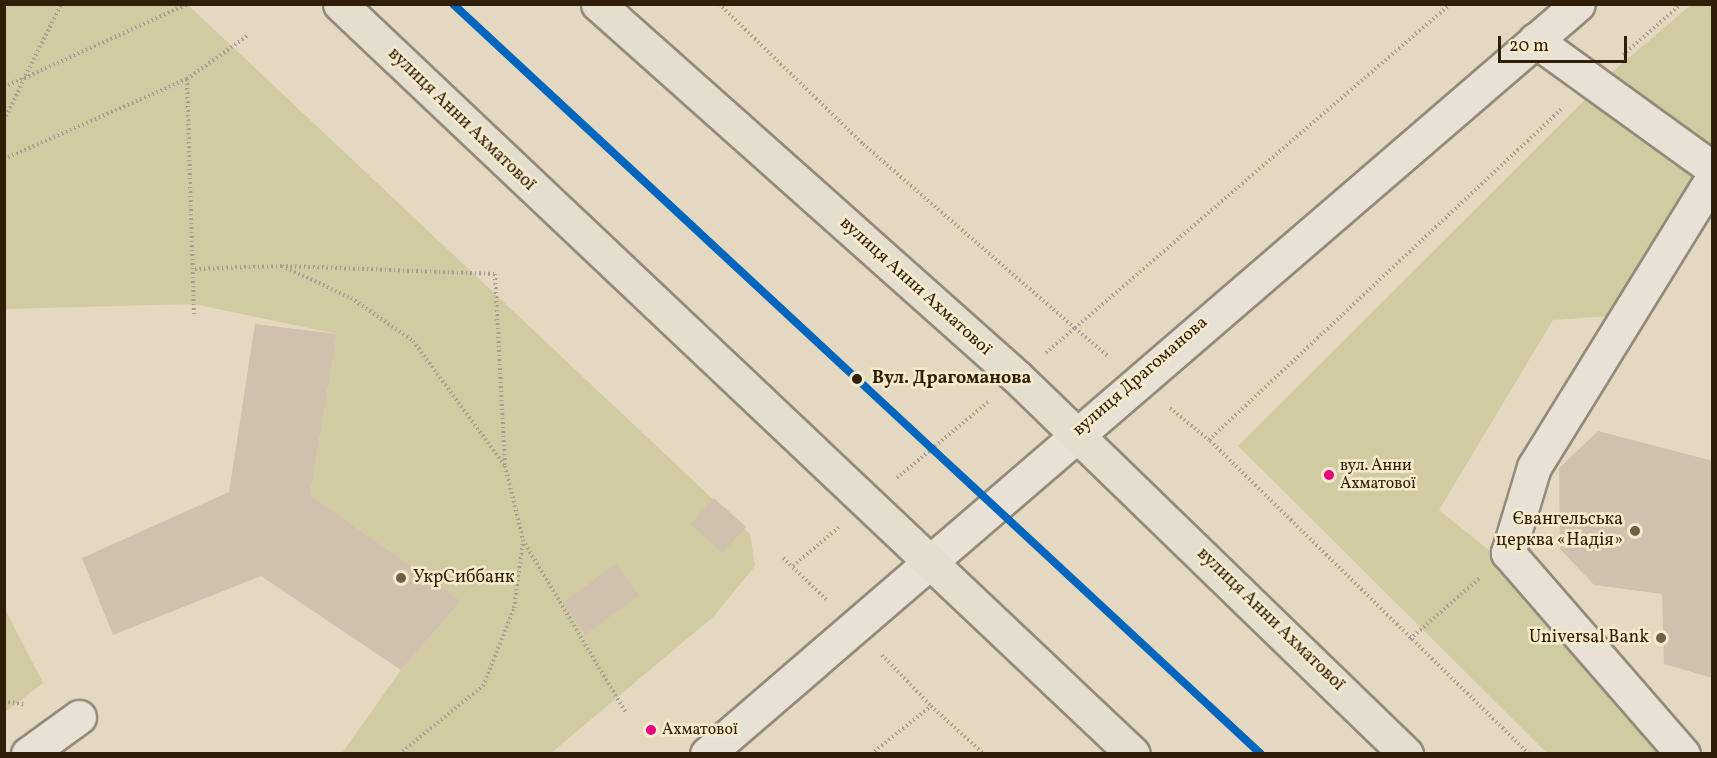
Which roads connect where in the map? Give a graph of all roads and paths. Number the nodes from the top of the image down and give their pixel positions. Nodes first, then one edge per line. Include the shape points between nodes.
1 (61, 4) edge
2 (188, 4) edge
3 (340, 4) edge
4 (598, 4) edge
5 (719, 4) edge
6 (1451, 4) edge
7 (1578, 4) edge
8 (1681, 4) edge
9 (247, 36) dead end
10 (1535, 40) junction
11 (22, 79) junction
12 (187, 79) junction
13 (1594, 80) junction
14 (4, 87) edge
15 (4, 120) edge
16 (4, 159) edge
17 (1713, 168) edge
18 (1713, 179) edge
19 (282, 266) junction
20 (195, 269) junction
21 (194, 317) dead end
22 (1075, 328) junction
23 (1017, 377) junction
24 (1076, 433) junction
25 (505, 466) junction
26 (866, 505) junction
27 (523, 540) junction
28 (1508, 553) junction
29 (928, 564) junction
30 (793, 566) dead end
31 (1410, 639) junction
32 (626, 713) dead end
33 (79, 717) dead end
34 (28, 753) edge
35 (399, 753) edge
36 (707, 753) edge
37 (871, 753) edge
38 (984, 753) edge
39 (1133, 753) edge
40 (1406, 753) edge
41 (1529, 753) edge
42 (1683, 753) edge

1 - 11 path
2 - 11 path
3 - 26 main road, вулиця Анни Ахматової
4 - 23 main road, вулиця Анни Ахматової
5 - 22 path via 863,144
6 - 22 path
7 - 10 street, вулиця Драгоманова
8 - 13 path
9 - 12 path
10 - 13 street
10 - 24 street, вулиця Драгоманова
11 - 14 path
11 - 15 path
12 - 16 path
12 - 20 path
13 - 17 street
13 - 31 path via 1209,440
18 - 28 street via 1534,467
19 - 20 path
19 - 25 path via 351,298 413,341
19 - 25 path via 495,274
20 - 21 path
22 - 23 path
23 - 24 main road, вулиця Анни Ахматової
23 - 26 path
24 - 29 street, вулиця Драгоманова
24 - 40 main road, вулиця Анни Ахматової
25 - 27 path
26 - 29 main road, вулиця Анни Ахматової
26 - 30 path
27 - 32 path
27 - 35 path via 514,608 483,686
28 - 31 path
28 - 42 street
29 - 36 street, вулиця Драгоманова
29 - 39 main road, вулиця Анни Ахматової
31 - 41 path
33 - 34 street
37 - 38 path via 931,706

